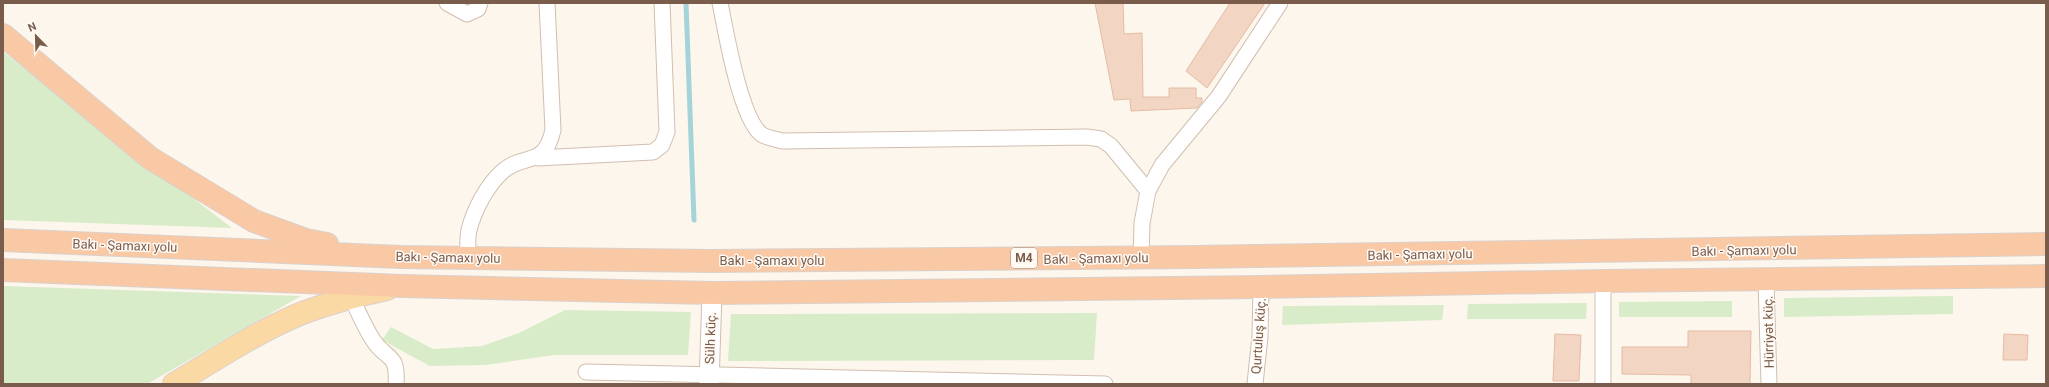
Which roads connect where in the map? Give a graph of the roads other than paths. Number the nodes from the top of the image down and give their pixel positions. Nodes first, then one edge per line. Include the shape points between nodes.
1 (447, 3) edge
2 (480, 3) edge
3 (547, 3) edge
4 (662, 3) edge
5 (720, 3) edge
6 (1280, 3) edge
7 (3, 35) edge
8 (538, 158) junction
9 (1148, 191) junction
10 (3, 240) edge
11 (2046, 244) edge
12 (401, 257) junction
13 (468, 257) junction
14 (1141, 257) junction
15 (3, 270) edge
16 (2046, 276) edge
17 (1766, 280) junction
18 (1603, 281) junction
19 (402, 286) junction
20 (1262, 287) junction
21 (712, 293) junction
22 (352, 297) junction
23 (586, 372) dead end
24 (709, 379) edge
25 (174, 384) edge
26 (396, 384) edge
27 (1105, 384) edge
28 (1255, 384) edge
29 (1603, 384) edge
30 (1769, 384) edge

1 - 2 street via 467,14 478,9
3 - 8 street via 553,130 550,142
4 - 8 street via 668,132 662,145 653,152
5 - 9 street via 744,106 762,134 782,141 1087,137 1101,139 1111,146
6 - 9 street via 1219,96 1177,144
7 - 12 highway via 150,158 254,221 306,240
8 - 13 street via 516,163 503,171 491,185 477,209 469,230
9 - 14 street via 1142,223
10 - 12 highway, Bakı - Şamaxı yolu / M4
11 - 14 highway, Bakı - Şamaxı yolu / M4
12 - 13 highway, Bakı - Şamaxı yolu / M4
13 - 14 highway, Bakı - Şamaxı yolu / M4 via 712,261
15 - 19 highway
16 - 17 highway
17 - 18 highway
17 - 30 street, Hürriyət küç.
18 - 20 highway
18 - 29 street
19 - 21 highway
19 - 22 main road
20 - 21 highway
20 - 28 street, Qurtuluş küç.
21 - 24 street, Sülh küç.
22 - 25 main road via 305,313 255,336
22 - 26 street via 373,341 394,360 397,369
23 - 24 street
24 - 27 street

